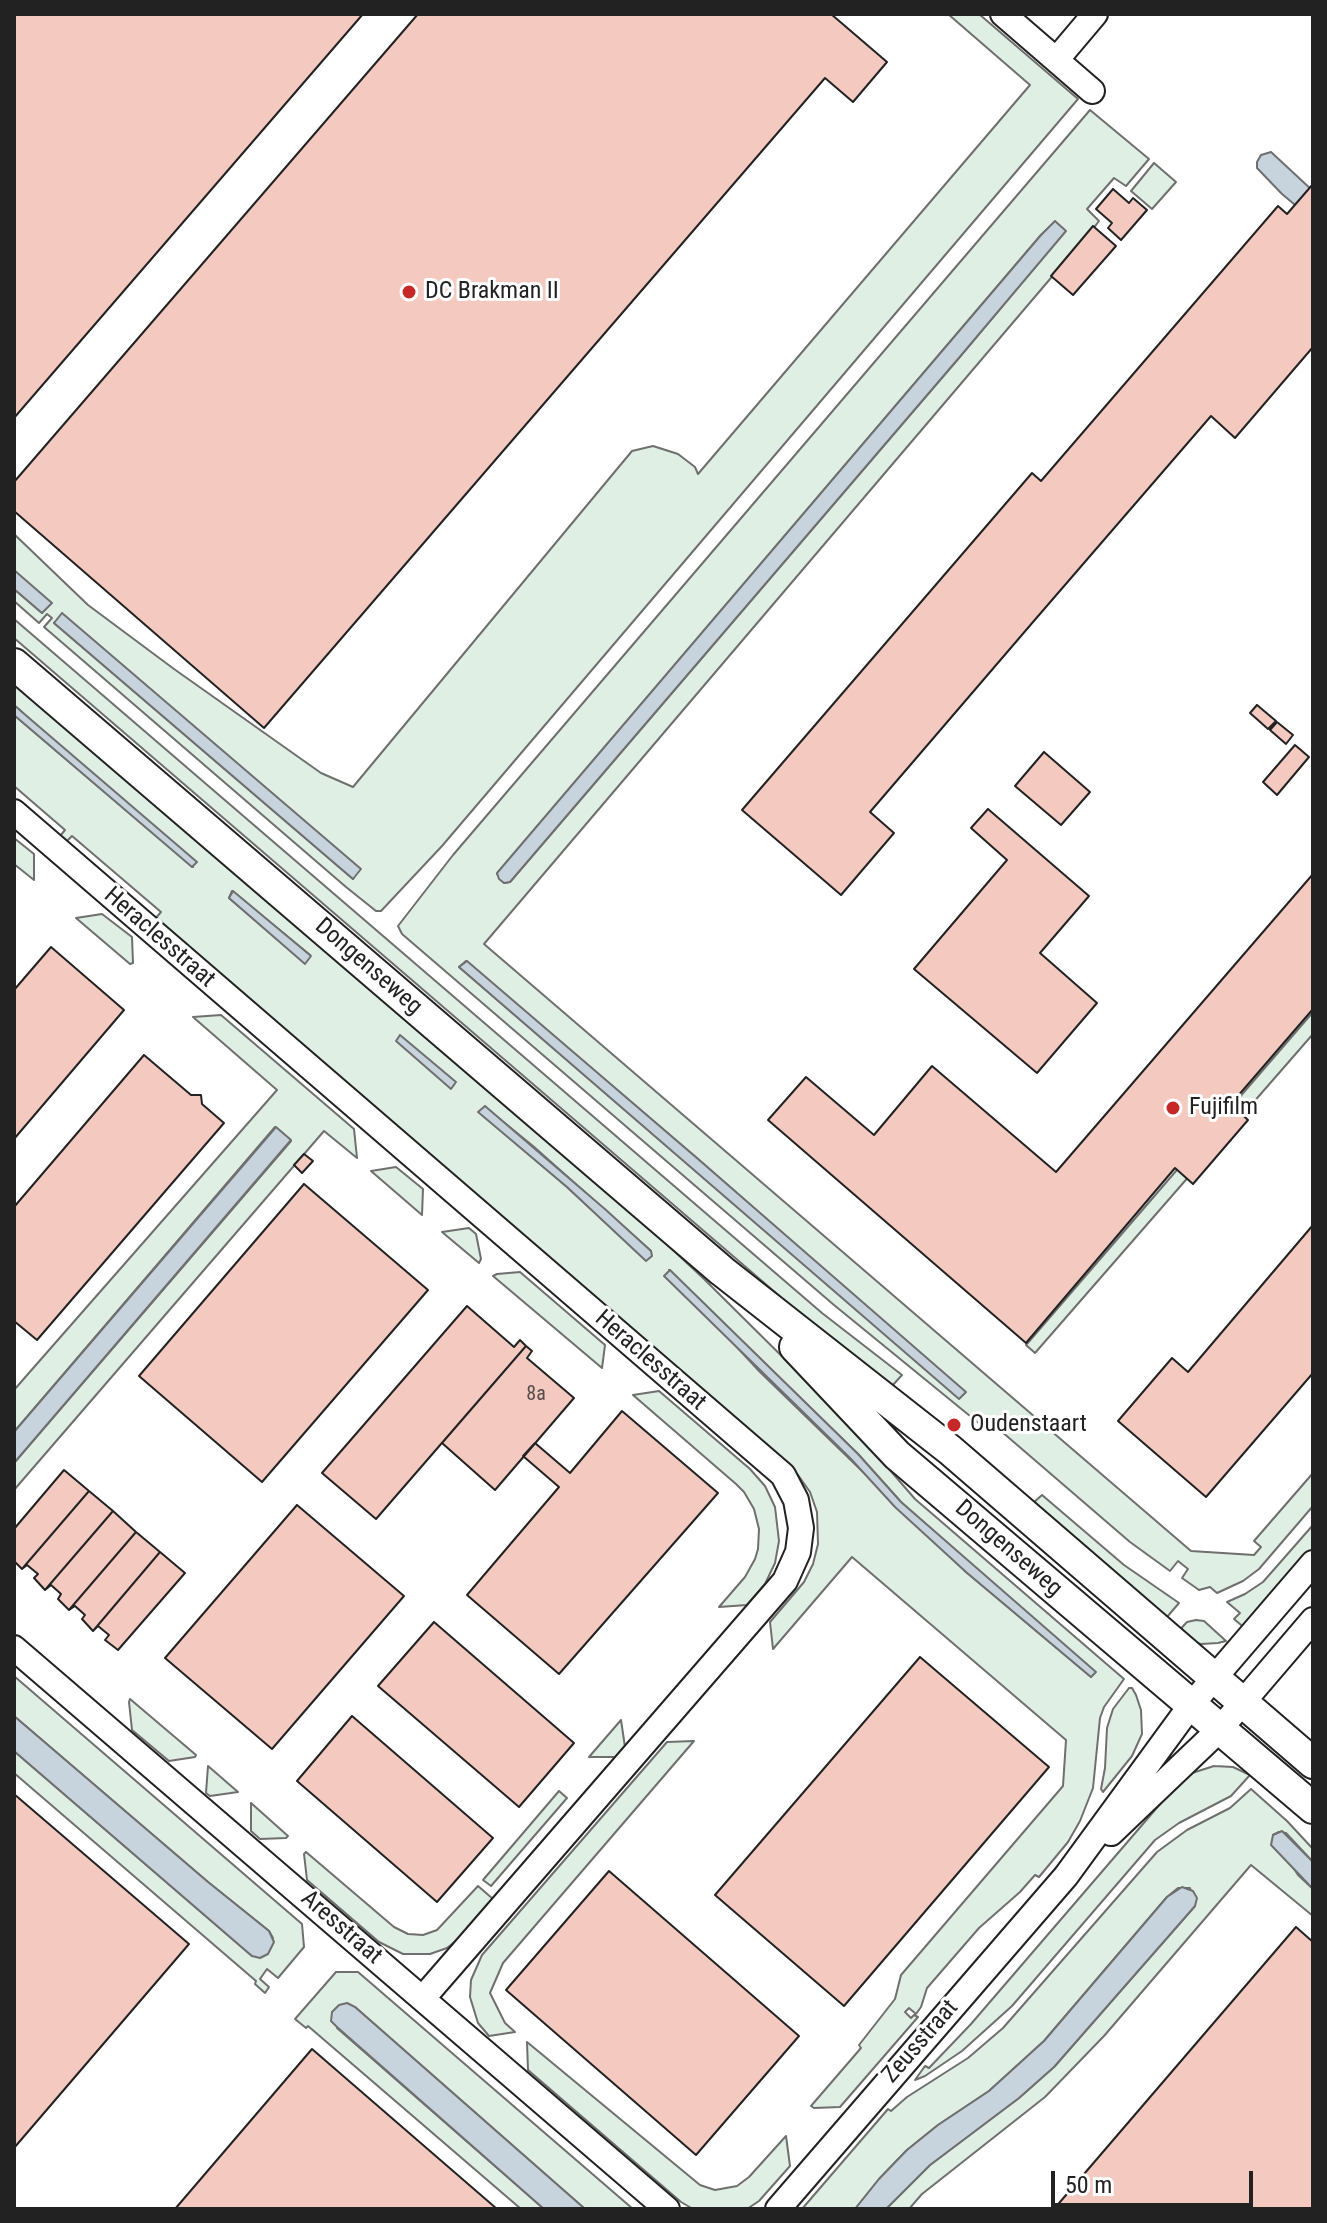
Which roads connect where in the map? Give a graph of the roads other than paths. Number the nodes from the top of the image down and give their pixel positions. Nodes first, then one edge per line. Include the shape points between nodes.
1 (1003, 14) edge
2 (1095, 14) edge
3 (1057, 59) junction
4 (1092, 91) dead end
5 (14, 664) edge
6 (14, 812) edge
7 (722, 1271) junction
8 (1313, 1563) edge
9 (1313, 1620) edge
10 (14, 1648) edge
11 (1215, 1678) junction
12 (1243, 1704) junction
13 (1191, 1705) junction
14 (1219, 1730) junction
15 (1313, 1763) edge
16 (1313, 1808) edge
17 (1066, 1876) junction
18 (423, 1998) junction
19 (667, 2209) edge
20 (778, 2209) edge

1 - 3 street
2 - 3 street
3 - 4 street
5 - 7 street, Dongenseweg
6 - 18 street, Heraclesstraat via 783,1475 796,1500 798,1552 785,1581
7 - 11 street, Dongenseweg via 950,1450
7 - 13 street, Dongenseweg via 897,1455
8 - 11 street
9 - 12 street
10 - 18 street, Aresstraat
11 - 12 street, Dongenseweg
11 - 13 street, Zeusstraat
12 - 14 street, Zeusstraat
12 - 15 street, Dongenseweg
13 - 14 street, Dongenseweg
13 - 17 street, Zeusstraat
14 - 16 street, Dongenseweg
14 - 17 street, Zeusstraat
17 - 20 street, Zeusstraat
18 - 19 street, Aresstraat

